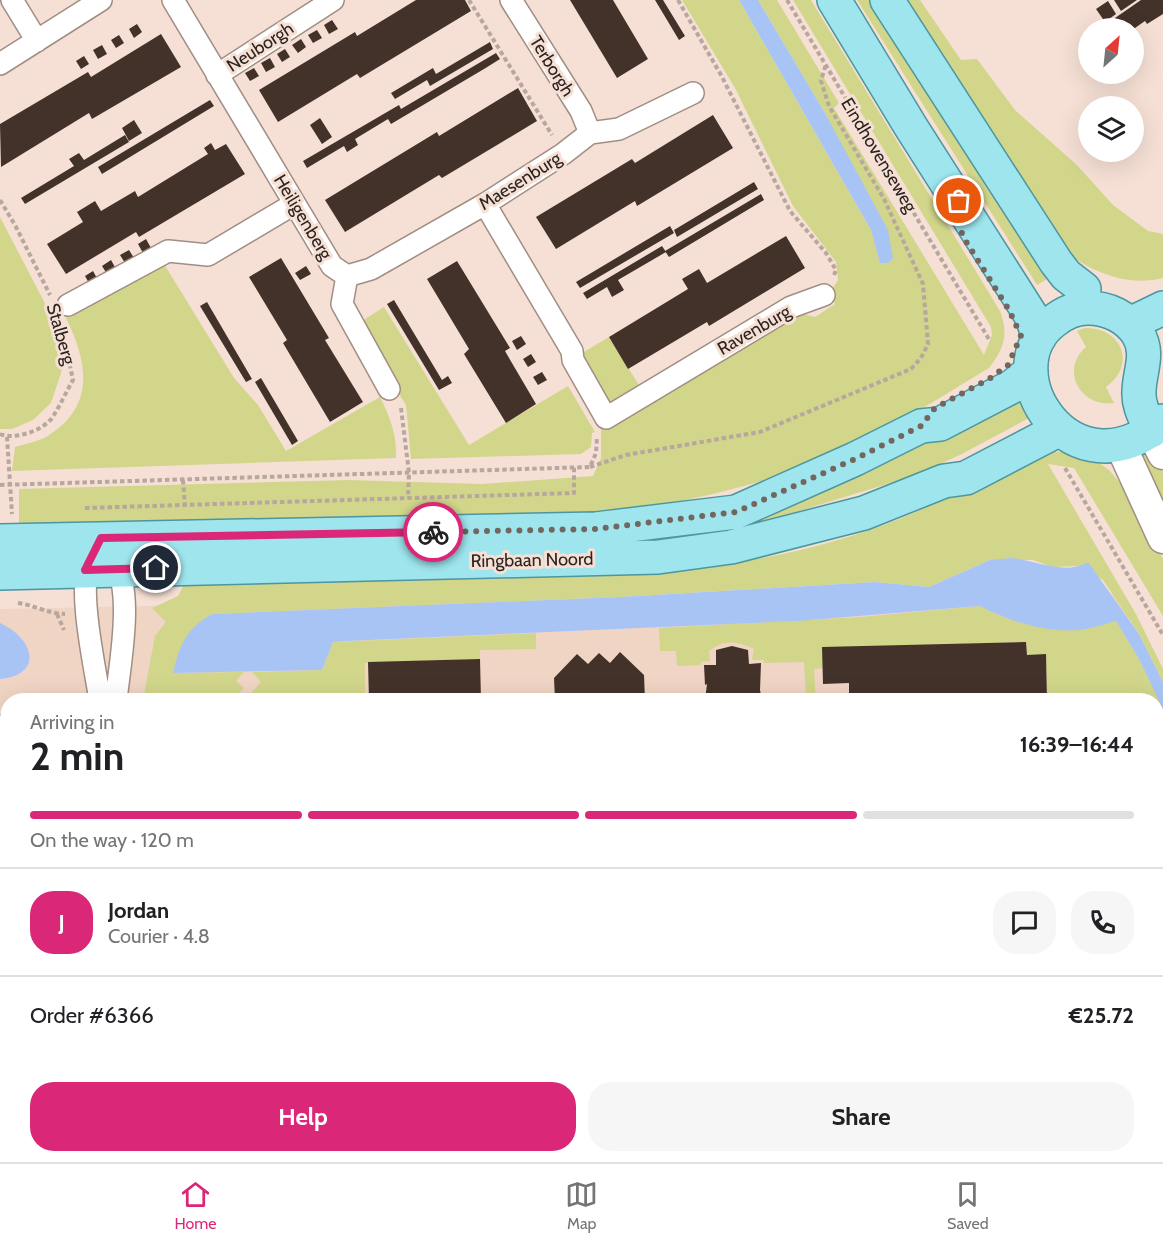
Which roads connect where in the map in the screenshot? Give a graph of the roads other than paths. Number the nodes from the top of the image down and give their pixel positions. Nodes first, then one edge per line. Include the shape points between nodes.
1 (12, 0) edge
2 (101, 0) edge
3 (173, 0) edge
4 (333, 0) edge
5 (511, 0) edge
6 (834, 0) edge
7 (887, 0) edge
8 (36, 41) junction
9 (0, 64) edge
10 (218, 75) junction
11 (693, 93) dead end
12 (590, 133) junction
13 (294, 204) junction
14 (485, 204) junction
15 (347, 276) junction
16 (1084, 289) junction
17 (824, 295) road end
18 (1149, 308) edge
19 (60, 309) road end
20 (1028, 336) junction
21 (1163, 347) edge
22 (389, 389) road end
23 (1158, 417) edge
24 (1058, 419) junction
25 (1120, 444) junction
26 (3, 526) edge
27 (101, 538) junction
28 (1163, 538) edge
29 (119, 569) junction
30 (85, 570) junction
31 (4, 588) edge
32 (99, 693) edge
33 (117, 693) edge

1 - 8 street
2 - 8 street
3 - 10 street, Heiligenberg
4 - 10 street, Neuborgh
5 - 12 street, Terborgh via 581,111
6 - 20 main road via 959,201 987,219
7 - 16 main road via 1056,262
8 - 9 street
10 - 13 street, Heiligenberg
11 - 12 street, Maesenburg via 619,129
12 - 14 street, Maesenburg
13 - 15 street, Heiligenberg via 332,266
13 - 19 street, Stalberg via 208,255 168,251
14 - 15 street, Maesenburg via 371,269
14 - 17 street, Ravenburg via 572,351 573,360 606,418 790,307
15 - 22 street, Heiligenberg via 342,304
16 - 18 main road via 1108,290
16 - 20 main road via 1062,295
18 - 20 main road via 1118,315 1087,308 1073,310
18 - 21 main road
18 - 23 main road via 1139,336 1144,365 1138,391
20 - 24 main road via 1038,399
20 - 24 main road via 1056,337 1054,383
20 - 27 main road, Ringbaan Noord via 1001,371 935,408 921,426 736,512 596,529
23 - 24 main road via 1110,425
23 - 25 main road
24 - 25 main road via 1092,445
24 - 29 main road, Ringbaan Noord via 960,465 944,481 864,513 731,547 658,557
25 - 28 street
26 - 27 main road, Ringbaan Noord
27 - 29 street
27 - 30 street
29 - 30 main road, Ringbaan Noord
29 - 33 street via 124,612
30 - 31 main road, Ringbaan Noord
30 - 32 street

